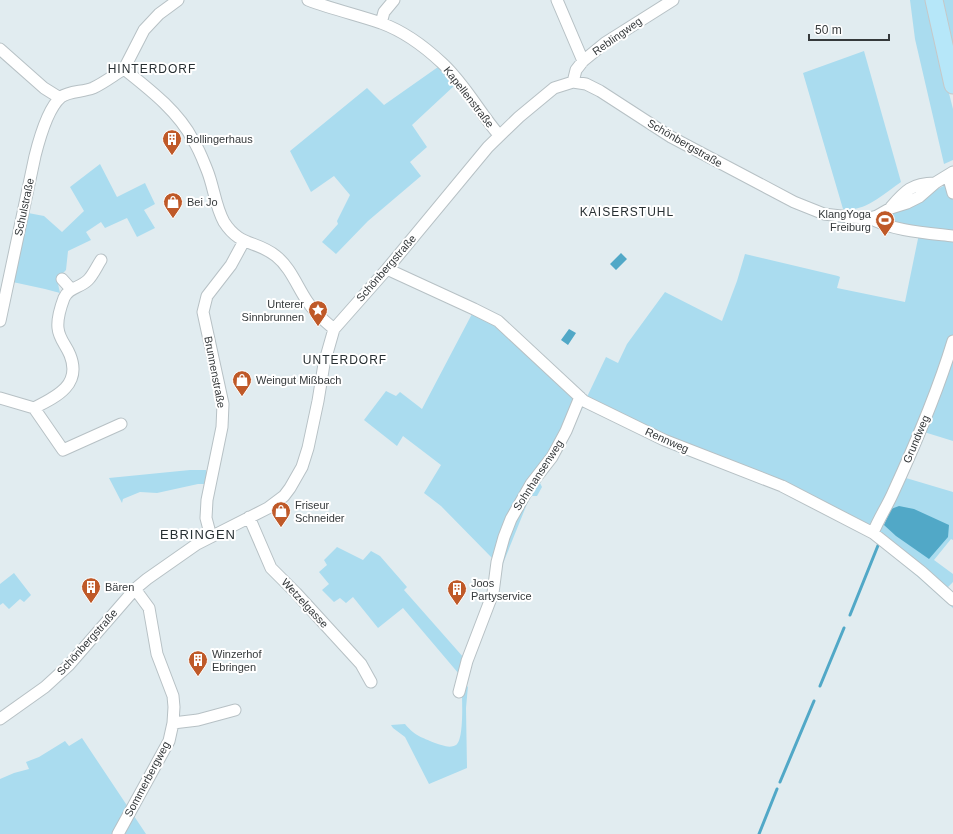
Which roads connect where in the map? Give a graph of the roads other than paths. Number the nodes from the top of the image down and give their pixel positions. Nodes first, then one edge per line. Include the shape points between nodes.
1 (178, 0) edge
2 (308, 0) edge
3 (394, 0) edge
4 (557, 0) edge
5 (673, 0) edge
6 (934, 0) edge
7 (381, 23) junction
8 (0, 48) edge
9 (583, 61) junction
10 (124, 68) junction
11 (573, 82) junction
12 (953, 85) edge
13 (60, 98) junction
14 (499, 135) junction
15 (950, 174) edge
16 (953, 193) edge
17 (870, 218) junction
18 (953, 236) edge
19 (244, 241) junction
20 (101, 260) dead end
21 (387, 269) junction
22 (62, 279) dead end
23 (71, 289) junction
24 (0, 321) edge
25 (334, 329) junction
26 (953, 341) edge
27 (580, 397) junction
28 (0, 398) edge
29 (34, 408) junction
30 (121, 424) dead end
31 (249, 517) junction
32 (873, 534) junction
33 (211, 537) junction
34 (135, 589) junction
35 (953, 600) edge
36 (371, 682) dead end
37 (459, 692) dead end
38 (235, 710) dead end
39 (0, 719) edge
40 (173, 723) junction
41 (118, 834) edge

1 - 10 street via 161,12 144,30
2 - 7 street, Kapellenstraße
3 - 7 street via 385,10
4 - 9 street
5 - 9 street, Reblingweg via 605,43
6 - 12 main road
7 - 14 street, Kapellenstraße via 410,38 442,63 460,82
8 - 13 street via 44,88
9 - 11 street, Reblingweg via 576,70
10 - 13 street via 94,87
10 - 19 street via 170,109 193,139 208,172 224,221 232,232
11 - 14 street, Schönbergstraße via 560,85 548,92
11 - 17 street, Schönbergstraße via 586,84 600,91 671,137 799,204 824,214
13 - 24 street, Schulstraße via 41,131
14 - 21 street, Schönbergstraße
15 - 16 street
15 - 17 street, Schönbergstraße via 935,183 912,187 890,208
17 - 18 street via 880,224
19 - 25 street via 268,250 277,257 288,269 313,310
19 - 33 street, Brunnenstraße via 231,265 207,296 203,312 222,404 222,426 207,500 206,518
20 - 23 street via 89,279
21 - 25 street, Schönbergstraße
21 - 27 street, Rennweg via 498,321
22 - 23 street
23 - 29 street via 65,297 58,328 62,342 70,353 72,376 62,392
25 - 31 street, Schönbergstraße via 302,466 284,496 268,508
26 - 32 street, Grundweg via 943,374
27 - 32 street, Rennweg via 664,440 782,486
27 - 37 street, Sohnhansenweg via 552,457 531,484 511,519 497,562 493,593 467,661
28 - 29 street
29 - 30 street via 63,450
31 - 33 street, Schönbergstraße
31 - 36 street, Wetzelgasse via 271,568 361,664
32 - 35 street, Rennweg
33 - 34 street, Schönbergstraße via 165,565
34 - 39 street, Schönbergstraße via 69,665 45,687
34 - 40 street, Sommerbergweg via 149,608 157,654 173,696
38 - 40 street via 198,720
40 - 41 street, Sommerbergweg via 169,741

